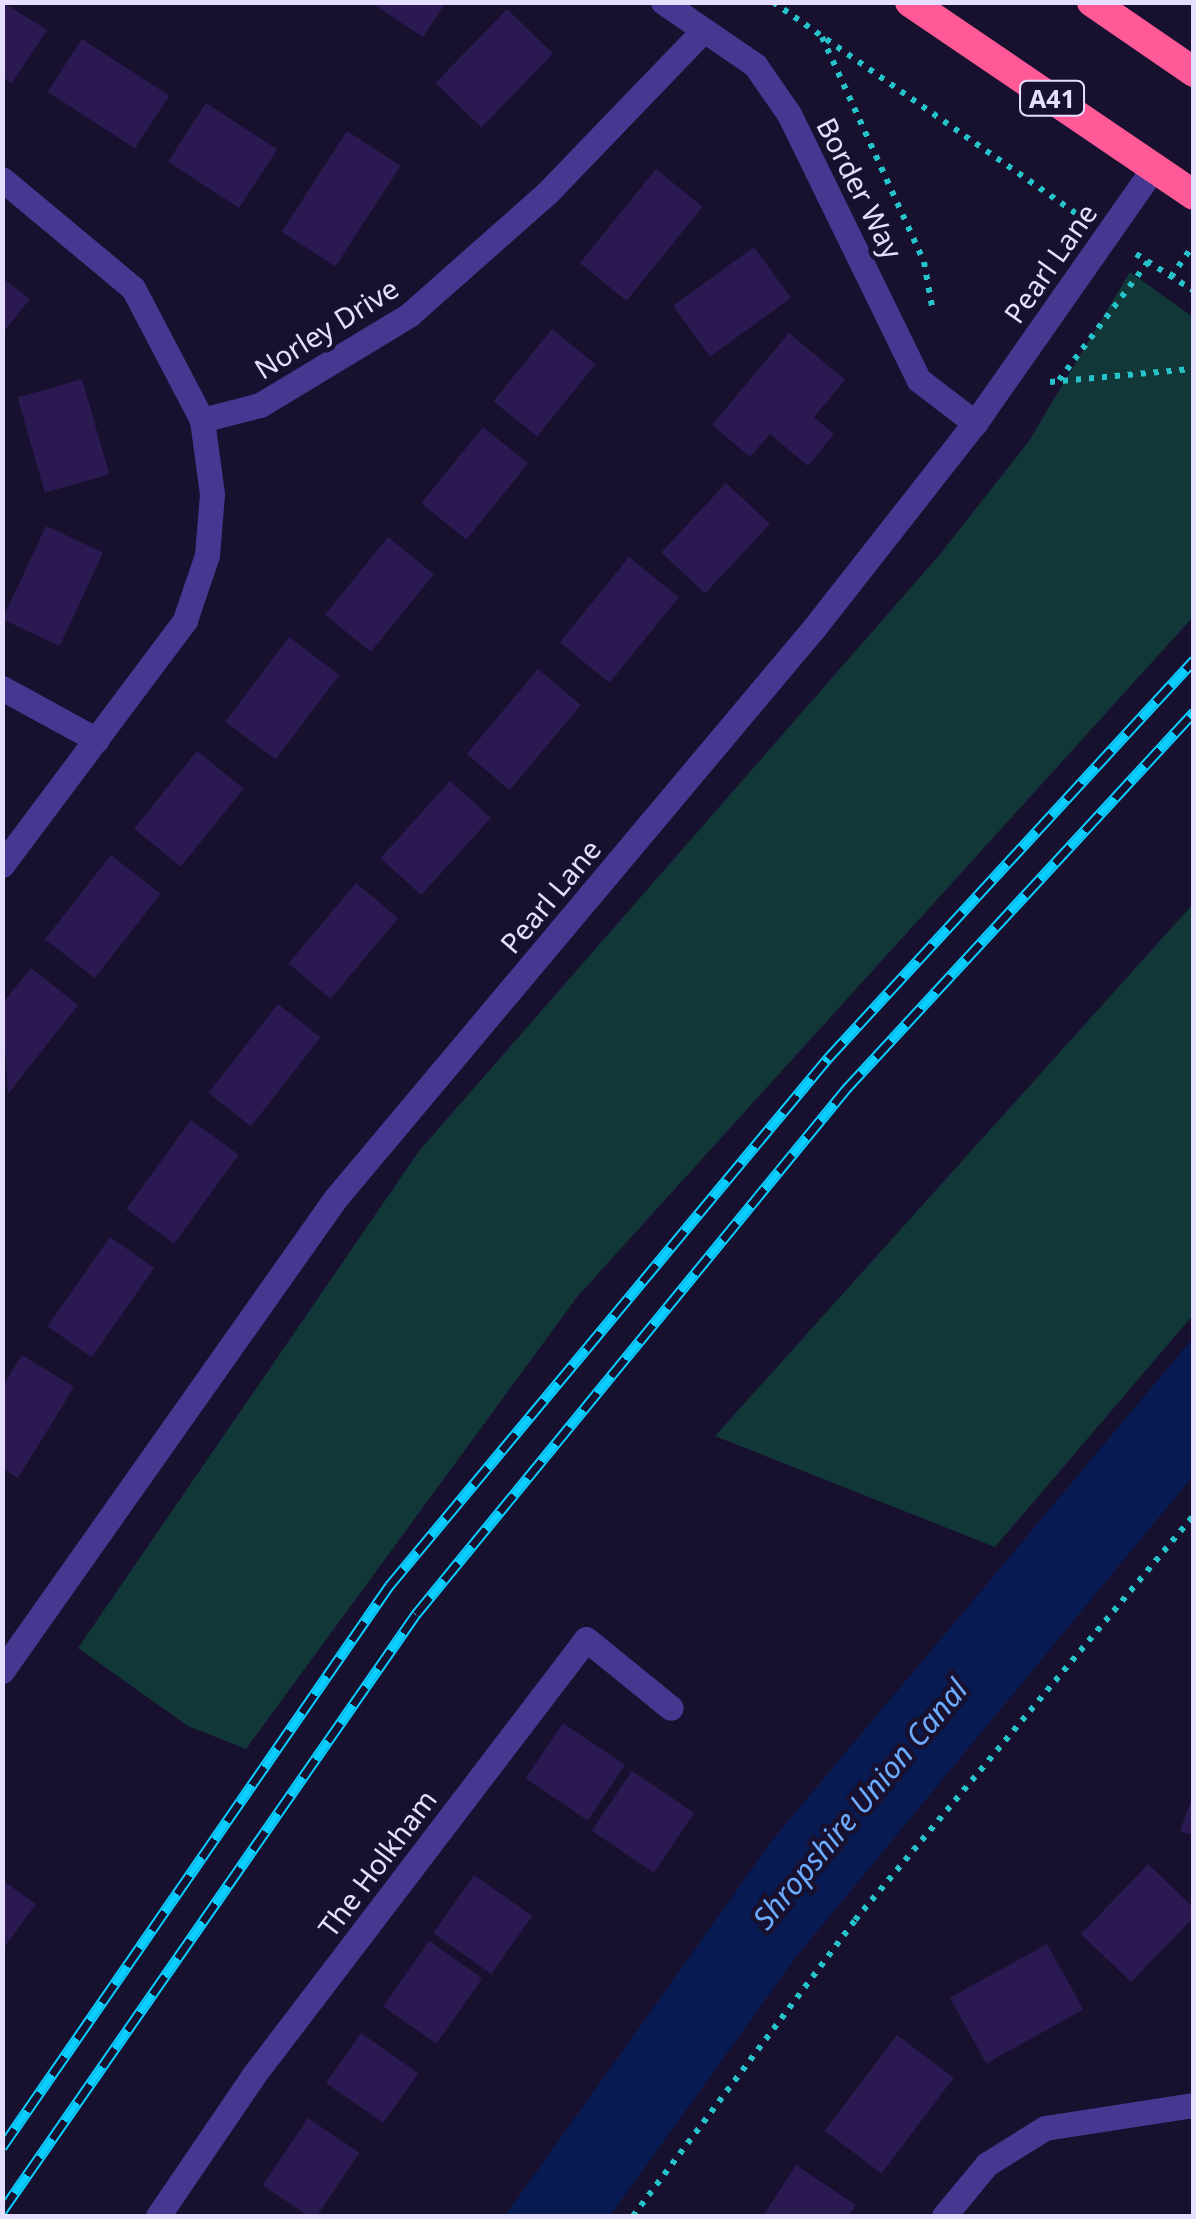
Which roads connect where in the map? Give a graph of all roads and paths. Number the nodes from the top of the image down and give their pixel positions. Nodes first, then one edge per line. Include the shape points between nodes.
1 (663, 2) edge
2 (773, 2) edge
3 (910, 2) edge
4 (1092, 2) edge
5 (704, 30) junction
6 (821, 36) junction
7 (1194, 72) edge
8 (1154, 167) junction
9 (2, 179) edge
10 (1194, 195) edge
11 (1107, 234) junction
12 (1194, 244) edge
13 (1148, 262) junction
14 (1172, 276) junction
15 (1194, 291) edge
16 (1194, 369) edge
17 (919, 380) junction
18 (1058, 381) junction
19 (1000, 387) junction
20 (202, 420) junction
21 (975, 423) junction
22 (2, 688) edge
23 (97, 740) junction
24 (2, 865) edge
25 (1194, 1515) edge
26 (2, 1671) edge
27 (670, 1708) dead end
28 (1194, 2104) edge
29 (158, 2216) edge
30 (633, 2216) edge
31 (944, 2216) edge

1 - 5 street, Border Way
2 - 6 path
3 - 8 highway, A41
4 - 7 highway
5 - 17 street, Border Way via 755,65 789,114
5 - 20 street, Norley Drive via 547,193 410,314 260,405
6 - 11 path
6 - 17 path via 924,262 935,328
8 - 10 highway, A41
8 - 11 street, Pearl Lane
9 - 20 street via 133,288
11 - 13 path
11 - 19 street, Pearl Lane
12 - 14 path
13 - 14 path
13 - 18 path
14 - 15 path
16 - 18 path
17 - 21 street, Border Way
18 - 19 path
19 - 21 street, Pearl Lane
20 - 23 street via 212,494 207,555 185,620
21 - 26 street, Pearl Lane via 814,628 336,1199
22 - 23 street
23 - 24 street
25 - 30 path via 855,1920
27 - 29 street, The Holkham via 586,1639 253,2076
28 - 31 street via 1045,2128 987,2164

